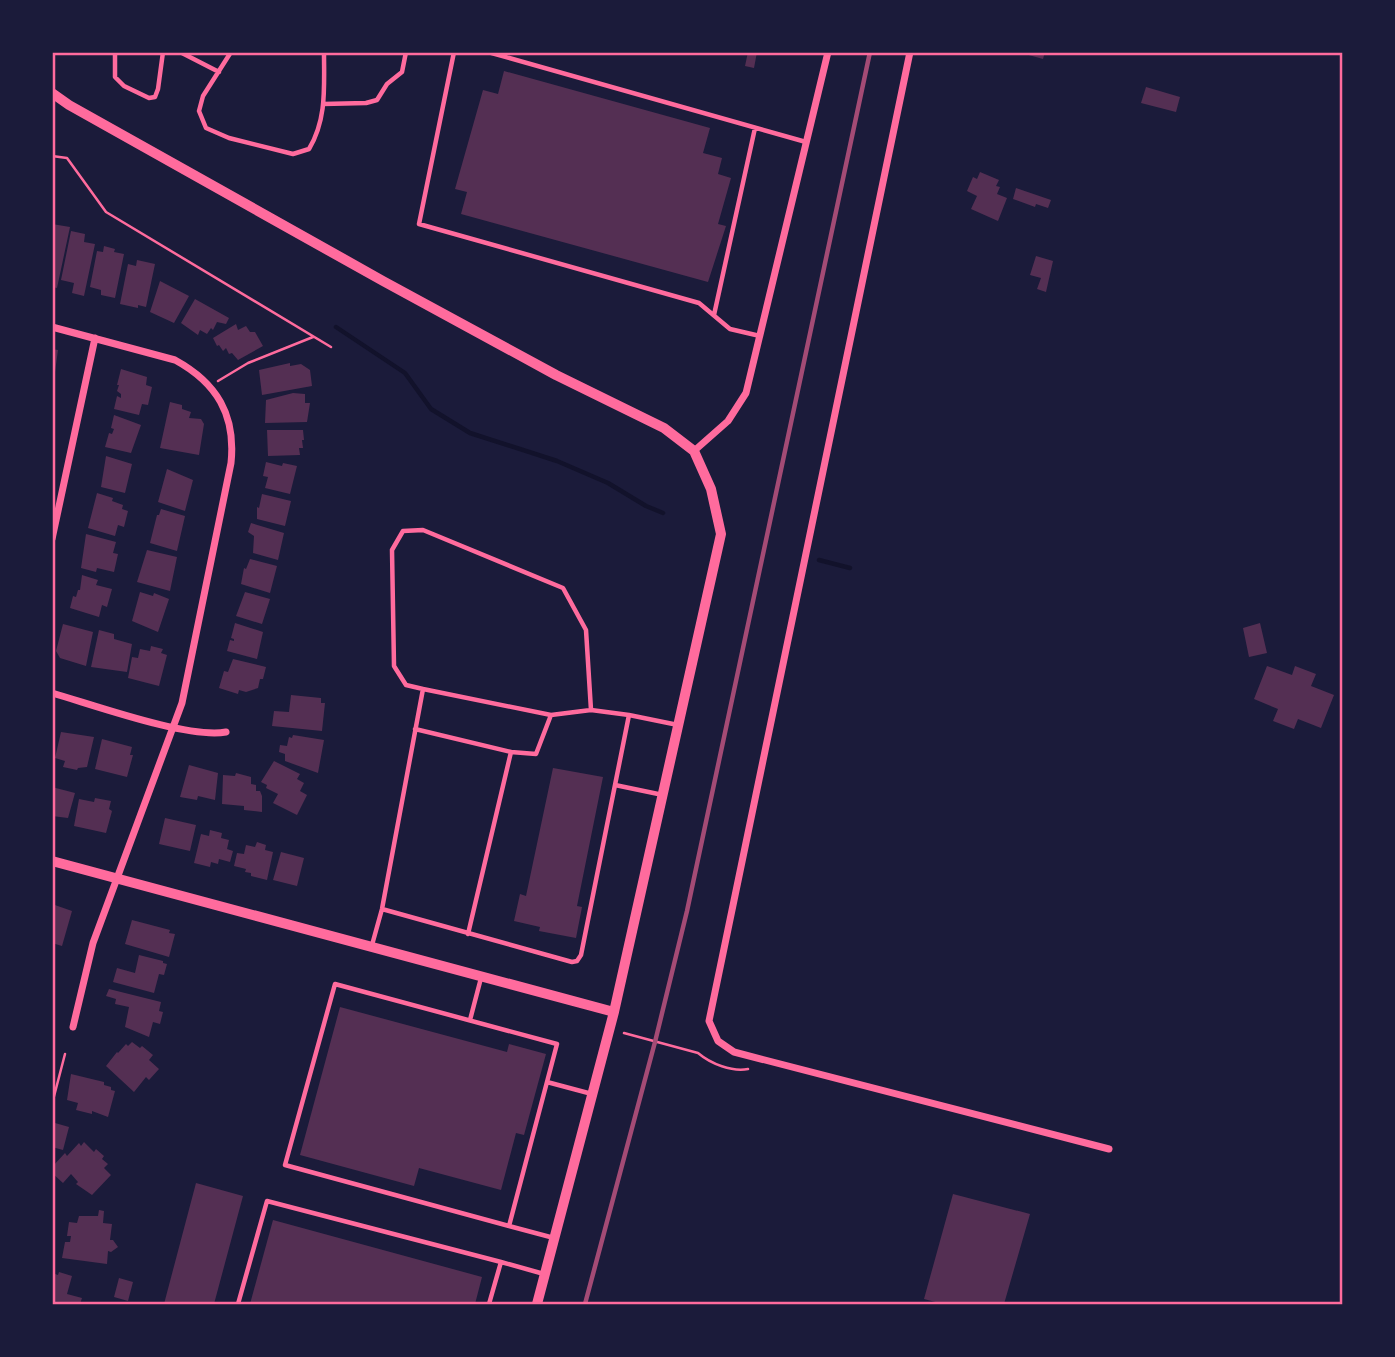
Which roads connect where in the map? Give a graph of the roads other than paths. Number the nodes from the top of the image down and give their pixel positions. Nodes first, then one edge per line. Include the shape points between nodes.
1 (115, 52) edge
2 (163, 52) edge
3 (180, 52) edge
4 (231, 52) edge
5 (324, 52) edge
6 (406, 52) edge
7 (454, 52) edge
8 (488, 52) edge
9 (828, 52) edge
10 (910, 52) edge
11 (193, 55) edge
12 (219, 72) junction
13 (52, 93) edge
14 (323, 104) junction
15 (755, 128) junction
16 (807, 142) junction
17 (714, 315) junction
18 (52, 327) edge
19 (760, 337) junction
20 (95, 338) junction
21 (694, 451) junction
22 (52, 539) edge
23 (423, 689) junction
24 (52, 693) edge
25 (592, 710) junction
26 (551, 715) junction
27 (629, 715) junction
28 (678, 725) junction
29 (174, 726) junction
30 (415, 729) junction
31 (226, 732) dead end
32 (511, 752) junction
33 (615, 785) junction
34 (663, 795) junction
35 (52, 861) edge
36 (117, 879) junction
37 (382, 909) junction
38 (468, 934) junction
39 (372, 945) junction
40 (481, 978) junction
41 (614, 1012) junction
42 (470, 1020) junction
43 (73, 1027) dead end
44 (547, 1082) junction
45 (592, 1094) junction
46 (1109, 1149) dead end
47 (509, 1226) junction
48 (554, 1238) junction
49 (501, 1262) junction
50 (545, 1275) junction
51 (239, 1304) edge
52 (489, 1304) edge
53 (537, 1304) edge

1 - 2 lane via 115,77 149,99 158,89
3 - 11 lane
4 - 12 lane
5 - 14 lane
6 - 14 lane via 402,72 377,100
7 - 17 lane via 419,224 699,303
8 - 15 lane
9 - 16 street
10 - 46 street via 709,1021 718,1041 734,1052
11 - 12 lane
12 - 14 lane via 199,111 206,128 229,138 293,154 309,149 319,133
13 - 21 street via 383,281 664,428
15 - 16 lane
15 - 17 lane
16 - 19 street
17 - 19 lane via 730,329
18 - 20 street
19 - 21 street via 742,401 728,421
20 - 22 street
20 - 29 street via 175,360 201,376 215,392 230,426 231,463
21 - 28 street via 711,489 721,534
23 - 25 lane via 406,685 394,666 392,550 403,531 423,530 563,588 586,630
23 - 26 lane
23 - 30 lane
24 - 29 street
25 - 26 lane
25 - 27 lane
26 - 32 lane via 536,754
27 - 28 lane
27 - 33 lane
28 - 34 street
29 - 31 street
29 - 36 street
30 - 32 lane
30 - 37 lane
32 - 38 lane
33 - 34 lane
33 - 38 lane via 577,961
34 - 41 street
35 - 36 street
36 - 39 street
36 - 43 street via 93,943
37 - 38 lane
37 - 39 lane
39 - 40 street
40 - 41 street
40 - 42 lane
41 - 45 street
42 - 44 lane via 557,1044
42 - 47 lane via 335,984 285,1164
44 - 45 lane
44 - 47 lane
45 - 48 street
47 - 48 lane
48 - 50 street
49 - 50 lane
49 - 51 lane via 267,1200
49 - 52 lane
50 - 53 street

